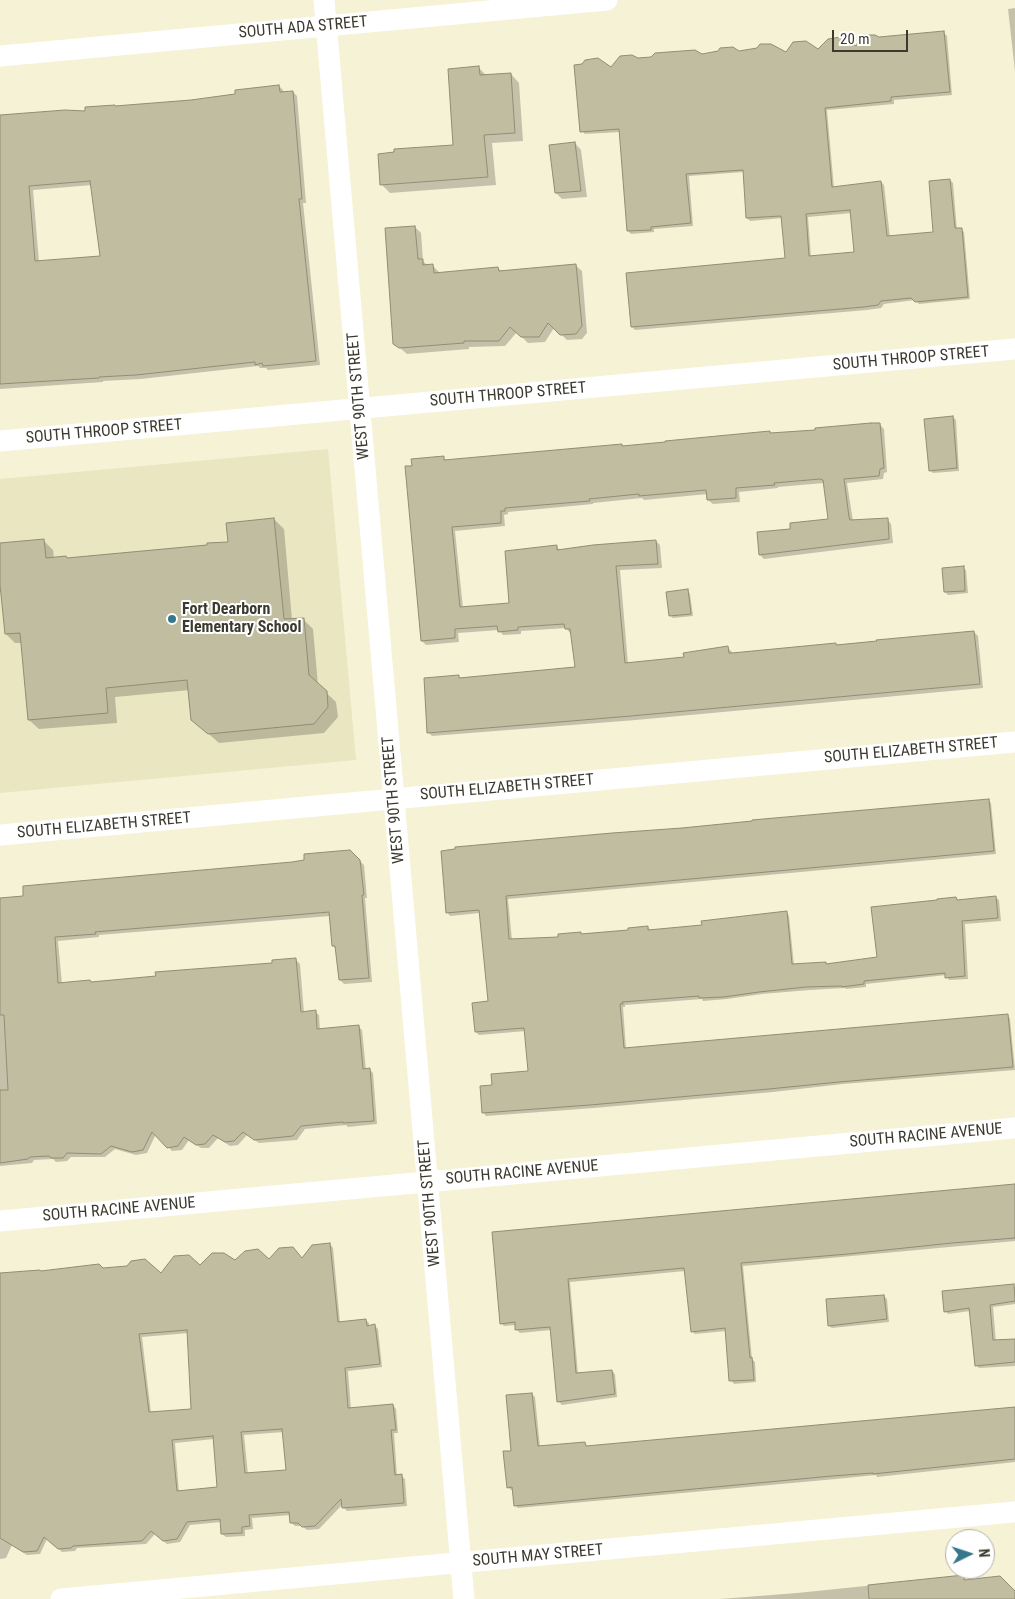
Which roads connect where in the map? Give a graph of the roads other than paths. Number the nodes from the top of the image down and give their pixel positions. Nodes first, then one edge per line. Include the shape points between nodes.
1 (324, 0) edge
2 (607, 0) edge
3 (327, 26) junction
4 (0, 56) edge
5 (1015, 350) edge
6 (360, 408) junction
7 (0, 441) edge
8 (1015, 742) edge
9 (394, 798) junction
10 (0, 835) edge
11 (1015, 1128) edge
12 (428, 1182) junction
13 (0, 1221) edge
14 (1015, 1512) edge
15 (461, 1562) junction
16 (61, 1599) edge
17 (464, 1599) edge

1 - 3 street, WEST 90TH STREET
2 - 3 street, SOUTH ADA STREET
3 - 4 street, SOUTH ADA STREET
3 - 6 street, WEST 90TH STREET
5 - 6 street, SOUTH THROOP STREET
6 - 7 street, SOUTH THROOP STREET
6 - 9 street, WEST 90TH STREET
8 - 9 street, SOUTH ELIZABETH STREET
9 - 10 street, SOUTH ELIZABETH STREET
9 - 12 street, WEST 90TH STREET
11 - 12 street, SOUTH RACINE AVENUE
12 - 13 street, SOUTH RACINE AVENUE
12 - 15 street, WEST 90TH STREET
14 - 15 street, SOUTH MAY STREET
15 - 16 street, SOUTH MAY STREET
15 - 17 street, WEST 90TH STREET

